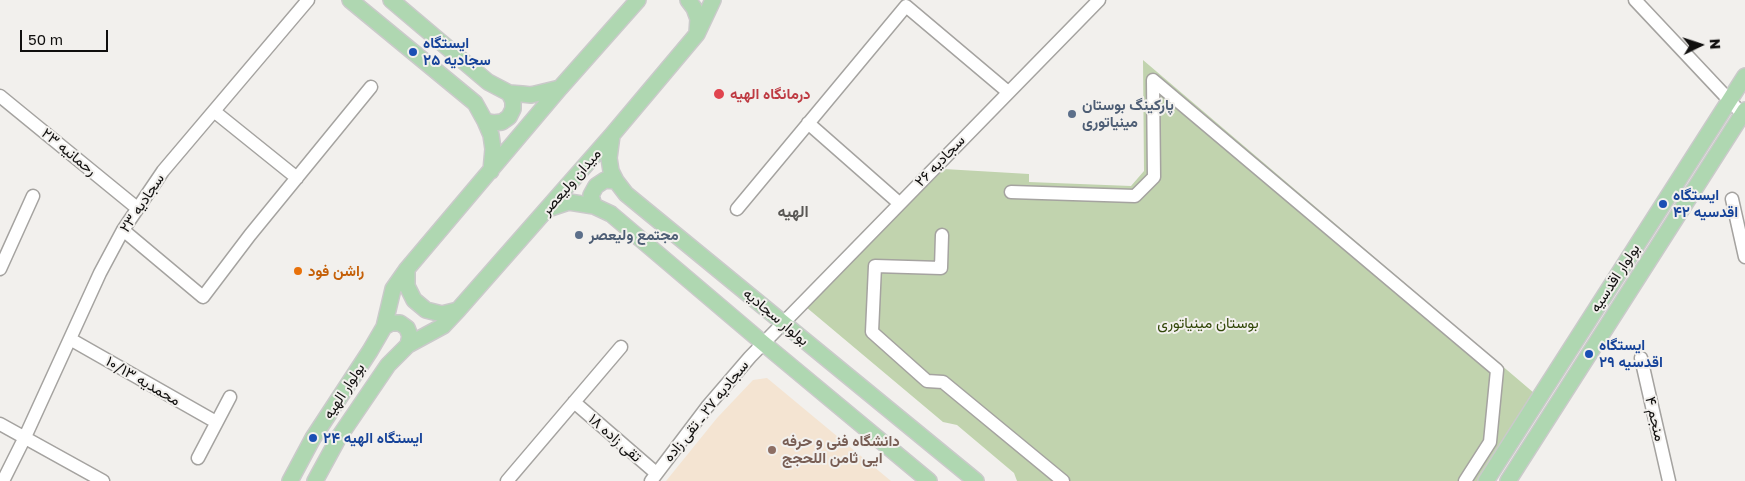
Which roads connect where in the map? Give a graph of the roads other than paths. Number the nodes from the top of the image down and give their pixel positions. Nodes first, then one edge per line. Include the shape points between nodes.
1 (308, 0) edge
2 (350, 0) edge
3 (391, 0) edge
4 (638, 0) edge
5 (688, 0) edge
6 (714, 0) edge
7 (1099, 0) edge
8 (1636, 0) edge
9 (697, 34) junction
10 (1745, 76) edge
11 (371, 86) dead end
12 (560, 88) junction
13 (1008, 92) junction
14 (509, 93) junction
15 (0, 96) edge
16 (1729, 100) junction
17 (215, 112) junction
18 (1744, 114) edge
19 (486, 120) junction
20 (808, 123) junction
21 (612, 134) junction
22 (491, 171) junction
23 (297, 178) junction
24 (616, 181) junction
25 (1011, 192) dead end
26 (34, 196) dead end
27 (1732, 199) dead end
28 (899, 203) junction
29 (594, 206) junction
30 (137, 208) junction
31 (547, 209) junction
32 (737, 209) dead end
33 (123, 230) junction
34 (942, 234) dead end
35 (1745, 256) edge
36 (0, 269) edge
37 (407, 269) junction
38 (458, 310) junction
39 (782, 323) junction
40 (384, 327) junction
41 (70, 339) junction
42 (763, 343) junction
43 (408, 345) junction
44 (621, 347) dead end
45 (1641, 358) dead end
46 (230, 398) dead end
47 (574, 402) junction
48 (216, 422) junction
49 (0, 424) edge
50 (25, 438) junction
51 (198, 458) dead end
52 (654, 477) edge
53 (3, 481) edge
54 (103, 481) edge
55 (290, 481) edge
56 (315, 481) edge
57 (507, 481) edge
58 (929, 481) edge
59 (976, 481) edge
60 (1063, 481) edge
61 (1465, 481) edge
62 (1486, 481) edge
63 (1508, 481) edge
64 (1669, 481) edge

1 - 17 street, سجادیه ۲۳
2 - 19 main road via 475,103
3 - 14 main road via 488,82
4 - 12 main road
5 - 9 main road via 698,19
6 - 9 main road
7 - 13 street, سجادیه ۲۶
8 - 16 street
9 - 21 main road, میدان ولیعصر
10 - 16 main road, بولوار اقدسیه
11 - 23 street
12 - 14 main road via 531,95
12 - 22 main road
13 - 20 street via 906,6
13 - 28 street, سجادیه ۲۶
14 - 19 main road via 513,109 509,116 502,122
15 - 30 street, رحمانیه ۲۳
16 - 18 street
16 - 62 main road, بولوار اقدسیه
17 - 23 street
17 - 30 street, سجادیه ۲۳ via 163,171
18 - 63 main road, بولوار اقدسیه
19 - 22 main road via 493,149
20 - 28 street
20 - 32 street
21 - 24 main road, بولوار سجادیه via 609,158
21 - 31 main road, میدان ولیعصر
22 - 37 main road
23 - 33 street via 203,297
24 - 29 main road via 605,180 596,186 591,196
24 - 39 main road, بولوار سجادیه via 626,194
25 - 61 street via 1135,196 1154,177 1153,80 1497,370 1490,442
26 - 36 street
27 - 35 street
28 - 39 street, سجادیه ۲۶
29 - 31 main road, بولوار سجادیه via 569,202
29 - 42 main road, بولوار سجادیه via 611,214
30 - 33 street, سجادیه ۲۳
31 - 38 main road, میدان ولیعصر
33 - 41 street, سجادیه ۲۳
34 - 60 street via 941,268 874,266 872,332 927,381 943,382
37 - 38 main road via 407,286 414,300 426,310 442,314
37 - 40 main road via 393,289
38 - 43 main road, میدان ولیعصر via 443,326
39 - 42 street, سجادیه ۲۷ ـ تقی زاده
39 - 59 main road, بولوار سجادیه
40 - 43 main road via 400,323 407,328 410,336
40 - 55 main road, بولوار الهیه via 313,438
41 - 48 street, محمدیه ۱۰/۱۳
41 - 50 street, سجادیه ۲۳
42 - 52 street, سجادیه ۲۷ ـ تقی زاده via 707,407
42 - 58 main road, بولوار سجادیه
43 - 56 main road, بولوار الهیه via 388,365
44 - 47 street
45 - 64 street, منجم ۴
46 - 48 street
47 - 52 street, تقی زاده ۱۸
47 - 57 street
48 - 51 street
49 - 50 street
50 - 53 street, سجادیه ۲۳
50 - 54 street

